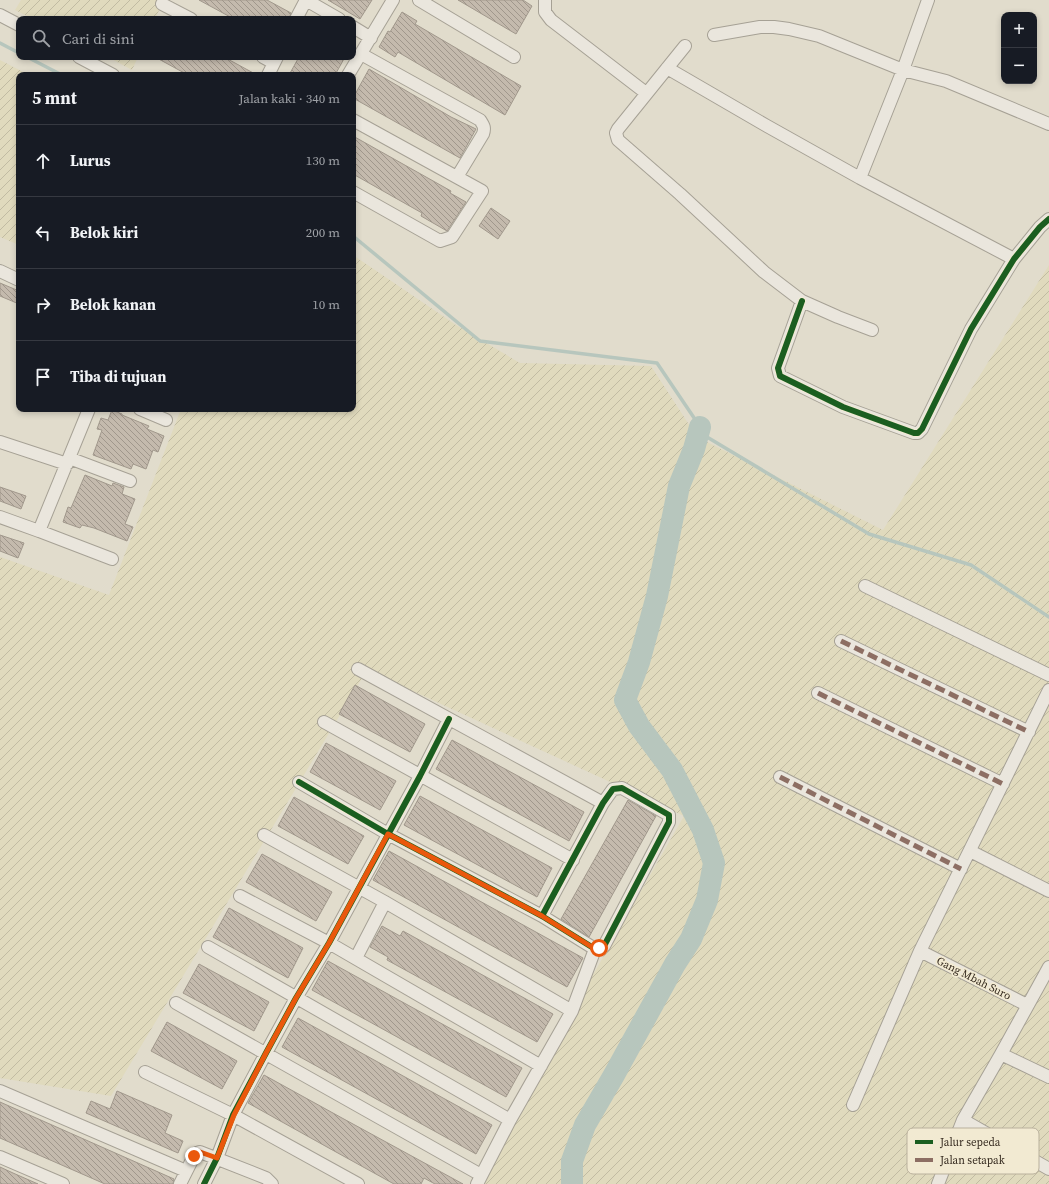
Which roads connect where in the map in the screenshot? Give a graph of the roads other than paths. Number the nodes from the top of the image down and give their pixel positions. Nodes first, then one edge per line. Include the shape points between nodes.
1 (393, 0) edge
2 (419, 0) edge
3 (545, 0) edge
4 (928, 0) edge
5 (162, 4) dead end
6 (0, 6) edge
7 (0, 15) edge
8 (185, 16) edge
9 (298, 16) edge
10 (334, 16) edge
11 (16, 19) edge
12 (16, 20) edge
13 (356, 29) edge
14 (714, 35) dead end
15 (371, 38) junction
16 (685, 46) dead end
17 (361, 54) junction
18 (514, 57) dead end
19 (85, 60) edge
20 (276, 60) edge
21 (667, 68) junction
22 (903, 70) junction
23 (107, 72) edge
24 (270, 72) edge
25 (350, 72) edge
26 (646, 93) junction
27 (356, 122) edge
28 (1049, 124) edge
29 (457, 177) junction
30 (860, 178) junction
31 (356, 194) edge
32 (1049, 219) edge
33 (1014, 259) junction
34 (0, 271) edge
35 (16, 279) edge
36 (802, 301) junction
37 (872, 330) dead end
38 (88, 412) edge
39 (147, 412) edge
40 (166, 420) dead end
41 (0, 442) edge
42 (68, 461) junction
43 (130, 481) dead end
44 (0, 517) edge
45 (39, 531) junction
46 (112, 559) dead end
47 (865, 586) dead end
48 (841, 641) dead end
49 (358, 669) dead end
50 (1049, 675) edge
51 (1049, 690) edge
52 (818, 693) dead end
53 (450, 719) junction
54 (324, 722) dead end
55 (1029, 732) junction
56 (420, 776) junction
57 (780, 777) dead end
58 (299, 782) dead end
59 (1003, 784) junction
60 (603, 804) junction
61 (388, 834) junction
62 (264, 835) dead end
63 (970, 851) junction
64 (573, 860) junction
65 (961, 869) junction
66 (358, 887) junction
67 (1049, 891) edge
68 (240, 896) dead end
69 (385, 902) junction
70 (542, 916) junction
71 (329, 943) junction
72 (208, 947) dead end
73 (595, 949) junction
74 (920, 951) junction
75 (356, 958) junction
76 (1049, 967) edge
77 (296, 998) junction
78 (176, 1003) dead end
79 (1028, 1005) junction
80 (572, 1011) junction
81 (266, 1053) junction
82 (1002, 1054) junction
83 (541, 1066) junction
84 (145, 1072) dead end
85 (1049, 1077) edge
86 (0, 1090) edge
87 (853, 1105) dead end
88 (234, 1115) junction
89 (510, 1120) junction
90 (963, 1120) junction
91 (960, 1128) edge
92 (977, 1128) edge
93 (0, 1157) edge
94 (217, 1158) junction
95 (1039, 1163) edge
96 (1049, 1169) edge
97 (186, 1171) junction
98 (942, 1174) edge
99 (479, 1180) edge
100 (63, 1184) edge
101 (180, 1184) edge
102 (204, 1184) edge
103 (272, 1184) edge
104 (358, 1184) edge
105 (938, 1184) edge

1 - 15 street
2 - 18 street
3 - 26 street via 545,12 551,20
4 - 22 street
5 - 8 street
6 - 11 street
7 - 12 street
9 - 10 street via 306,0
13 - 15 street
14 - 22 street via 760,27 789,29 819,36
15 - 17 street
16 - 21 street
17 - 25 street
17 - 29 street via 480,120 484,127 482,134
19 - 23 street
20 - 24 street
21 - 26 street
21 - 30 street
22 - 28 street via 946,81
22 - 30 street
26 - 36 street via 616,133 618,140 764,272
27 - 29 street
29 - 31 street via 482,192 452,237 440,241
30 - 33 street
32 - 33 street
33 - 36 street via 971,329 922,429 914,433 843,407 780,376 778,368
34 - 35 street
36 - 37 street
38 - 42 street
39 - 40 street
41 - 42 street
42 - 43 street
42 - 45 street
44 - 45 street
45 - 46 street
47 - 50 street
48 - 55 street
49 - 53 street
51 - 55 street
52 - 59 street
53 - 56 street
53 - 60 street
54 - 56 street
55 - 59 street
56 - 61 street
56 - 64 street
57 - 65 street
58 - 61 street
59 - 63 street
60 - 64 street
60 - 73 street via 613,789 622,788 666,813 670,818 604,946
61 - 66 street
61 - 70 street
62 - 66 street
63 - 65 street
63 - 67 street
64 - 70 street
65 - 74 street
66 - 69 street
66 - 71 street
68 - 71 street
69 - 75 street
69 - 80 street
70 - 73 street
71 - 75 street
71 - 77 street
72 - 77 street
73 - 80 street
74 - 79 street, Gang Mbah Suro
74 - 87 street
75 - 83 street
76 - 79 street
77 - 81 street
77 - 89 street
78 - 81 street
79 - 82 street
80 - 83 street
81 - 88 street
81 - 99 street
82 - 85 street
82 - 90 street
83 - 89 street
84 - 88 street
86 - 97 street
88 - 94 street
88 - 104 street
89 - 99 street
90 - 91 street
90 - 92 street
93 - 100 street
94 - 97 street via 197,1153
94 - 102 street
94 - 103 street via 266,1178
95 - 96 street
97 - 101 street
98 - 105 street

